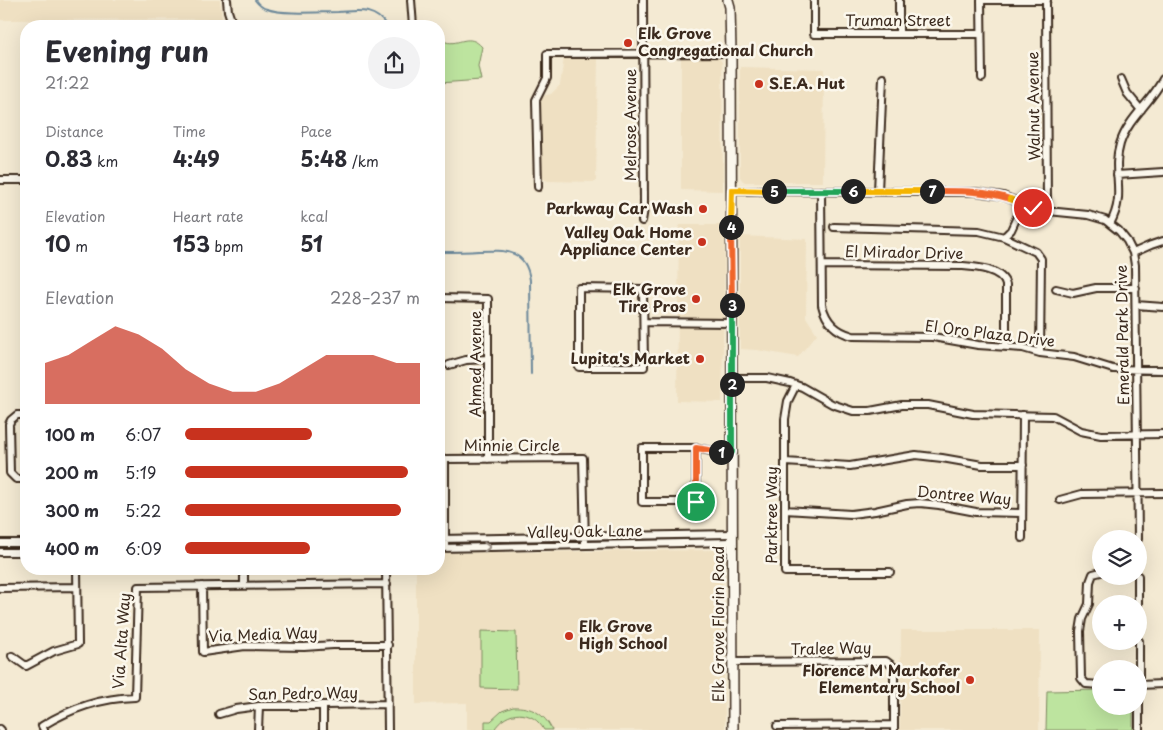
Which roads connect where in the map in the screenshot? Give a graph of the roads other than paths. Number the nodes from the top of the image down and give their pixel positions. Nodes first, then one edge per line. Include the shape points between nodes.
1 (227, 0) edge
2 (412, 0) edge
3 (643, 0) edge
4 (814, 0) edge
5 (899, 0) edge
6 (981, 0) edge
7 (1046, 0) edge
8 (730, 2) edge
9 (231, 20) edge
10 (413, 20) edge
11 (899, 34) junction
12 (981, 34) junction
13 (643, 53) junction
14 (731, 53) junction
15 (882, 78) dead end
16 (982, 78) dead end
17 (1121, 79) dead end
18 (1163, 80) edge
19 (1141, 110) junction
20 (1163, 172) edge
21 (1117, 175) junction
22 (0, 180) edge
23 (20, 180) edge
24 (538, 187) dead end
25 (732, 190) junction
26 (821, 190) junction
27 (878, 191) junction
28 (1022, 204) junction
29 (1047, 211) junction
30 (642, 221) dead end
31 (1110, 224) junction
32 (834, 228) dead end
33 (1004, 237) junction
34 (1163, 241) edge
35 (1133, 253) junction
36 (822, 265) junction
37 (1136, 288) junction
38 (1056, 290) dead end
39 (445, 298) edge
40 (1136, 305) junction
41 (1163, 307) edge
42 (644, 322) junction
43 (732, 323) junction
44 (1006, 347) junction
45 (1040, 354) junction
46 (488, 359) junction
47 (449, 365) dead end
48 (1137, 370) junction
49 (1163, 370) edge
50 (732, 378) junction
51 (796, 385) junction
52 (1022, 415) junction
53 (20, 416) edge
54 (1163, 434) edge
55 (1137, 436) junction
56 (696, 448) junction
57 (732, 452) junction
58 (445, 459) edge
59 (488, 459) junction
60 (785, 462) junction
61 (1022, 465) junction
62 (20, 478) edge
63 (1138, 494) junction
64 (1163, 494) edge
65 (1060, 500) dead end
66 (785, 510) junction
67 (1022, 513) junction
68 (1138, 530) edge
69 (732, 538) junction
70 (1022, 538) dead end
71 (445, 539) edge
72 (585, 541) junction
73 (0, 543) edge
74 (20, 543) edge
75 (445, 548) edge
76 (0, 552) edge
77 (20, 552) edge
78 (890, 572) dead end
79 (77, 575) edge
80 (244, 575) edge
81 (387, 575) edge
82 (1092, 577) edge
83 (388, 584) junction
84 (244, 585) junction
85 (202, 586) junction
86 (78, 587) junction
87 (0, 588) edge
88 (388, 644) junction
89 (12, 656) dead end
90 (732, 662) junction
91 (1092, 684) edge
92 (1163, 684) edge
93 (1147, 685) edge
94 (388, 704) junction
95 (322, 705) junction
96 (259, 706) junction
97 (218, 714) dead end
98 (1139, 715) edge
99 (777, 726) dead end
100 (894, 727) edge
101 (44, 730) edge
102 (258, 730) edge
103 (323, 730) edge
104 (388, 730) edge
105 (733, 730) edge
106 (1139, 730) edge

1 - 9 street
2 - 10 street
3 - 13 street, Melrose Avenue
4 - 11 street, Truman Street via 814,34
5 - 11 street
6 - 7 street
6 - 12 street
7 - 29 street, Walnut Avenue
8 - 14 main road, Elk Grove Florin Road
11 - 12 street, Truman Street
12 - 16 street
13 - 14 street
13 - 24 street via 547,54 547,78 536,97
13 - 30 street, Melrose Avenue
14 - 25 main road, Elk Grove Florin Road
15 - 27 street
17 - 19 street via 1127,94
18 - 19 street
19 - 21 street via 1122,137
20 - 21 street
21 - 31 street via 1119,199
22 - 23 street
25 - 26 street, Emerald Park Drive
25 - 43 main road, Elk Grove Florin Road
26 - 27 street, Emerald Park Drive
26 - 36 street, El Oro Plaza Drive
27 - 28 street, Emerald Park Drive via 976,192 1003,196
28 - 29 street, Emerald Park Drive
28 - 33 street via 1011,230
29 - 31 street, Emerald Park Drive via 1088,214
31 - 35 street, Emerald Park Drive via 1123,236
32 - 33 street via 979,231
33 - 45 street via 1041,257
34 - 35 street
35 - 37 street, Emerald Park Drive
36 - 44 street, El Oro Plaza Drive via 824,311 832,325 842,332 853,336 932,337
36 - 44 street, El Mirador Drive via 963,266 997,274 1004,278 1006,285
37 - 38 street via 1096,288 1073,293
37 - 40 street, Emerald Park Drive
39 - 46 street, Ahmed Avenue via 488,299
40 - 41 street
40 - 48 street, Emerald Park Drive
42 - 42 street via 644,367 579,367 579,288 643,289
42 - 43 street
43 - 50 main road, Elk Grove Florin Road
44 - 45 street, El Oro Plaza Drive
45 - 48 street, El Oro Plaza Drive via 1074,357 1113,369
46 - 47 street
46 - 59 street, Ahmed Avenue
48 - 49 street, El Oro Plaza Drive
48 - 55 street, Emerald Park Drive
50 - 51 street via 767,378
50 - 57 main road, Elk Grove Florin Road
51 - 52 street via 853,411 915,404 973,414
51 - 60 street, Parktree Way via 785,412
52 - 55 street via 1053,416 1094,434
52 - 61 street
53 - 62 street via 10,422 9,471 14,478
54 - 55 street
55 - 63 street, Emerald Park Drive
56 - 56 street via 642,448 642,502 696,502
56 - 57 street
57 - 69 main road, Elk Grove Florin Road
58 - 59 street, Minnie Circle
59 - 72 street, Minnie Circle via 583,458
60 - 61 street via 850,466 916,456 982,465
60 - 66 street, Parktree Way
61 - 67 street
63 - 64 street
63 - 65 street via 1082,494
63 - 68 street, Emerald Park Drive
66 - 67 street, Dontree Way via 850,514 920,503 976,512
66 - 78 street, Parktree Way via 785,572
67 - 70 street
69 - 72 street, Valley Oak Lane
69 - 90 main road, Elk Grove Florin Road
71 - 72 street, Valley Oak Lane
75 -> 72 street, Valley Oak Lane
73 - 74 street
76 - 77 street
79 - 86 street
80 - 84 street
81 - 83 street
82 - 91 street via 1089,604 1080,631 1081,678 1086,684
83 - 84 street, Via Alta Way
83 - 88 street
84 - 85 street, Via Alta Way
85 - 88 street, Via Media Way via 203,652 245,646
85 - 101 street, Via Alta Way via 138,587 135,697 76,708 42,726
86 - 87 street
86 - 89 street via 78,644 54,651 26,666
88 - 94 street
90 - 100 street, Tralee Way via 886,661 894,667
90 - 105 main road, Elk Grove Florin Road
92 - 93 street
94 - 95 street, San Pedro Way
94 - 104 street
95 - 96 street, San Pedro Way
95 - 103 street
96 - 97 street, San Pedro Way
96 - 102 street
98 - 106 street
99 - 100 street

